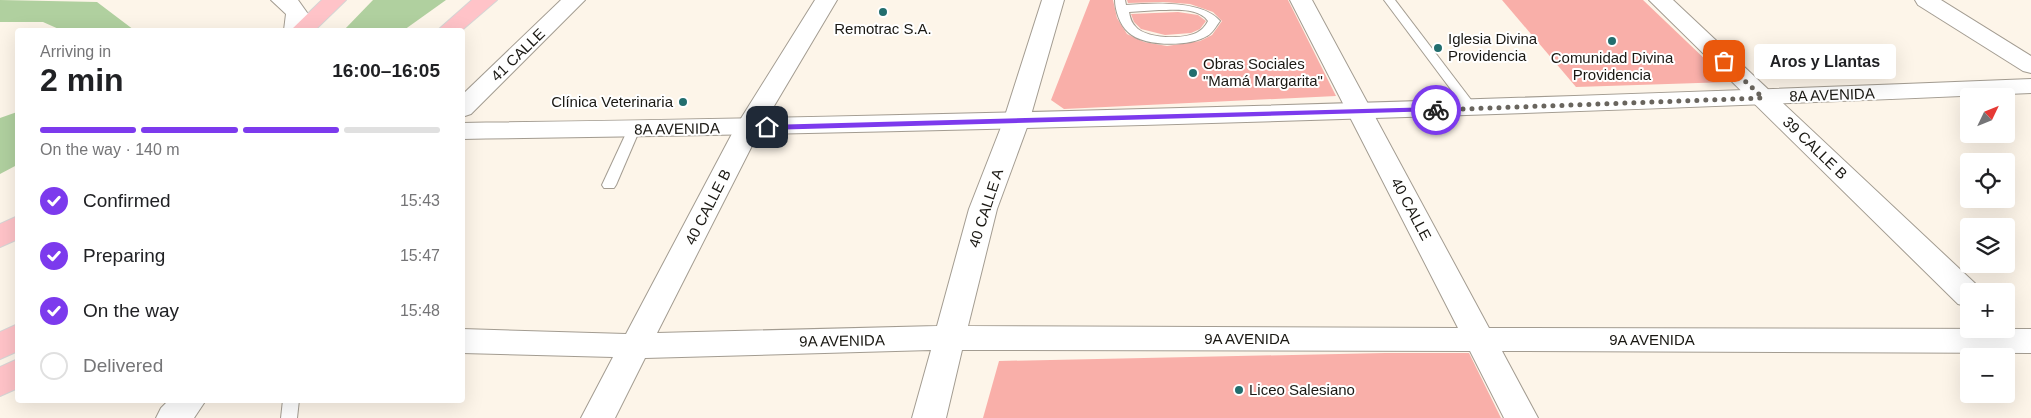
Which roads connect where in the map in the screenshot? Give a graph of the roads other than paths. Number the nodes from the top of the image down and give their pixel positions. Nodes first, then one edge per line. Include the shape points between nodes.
1 (282, 0) edge
2 (335, 0) edge
3 (486, 0) edge
4 (574, 0) edge
5 (826, 0) edge
6 (1053, 0) edge
7 (1302, 0) edge
8 (1389, 0) edge
9 (1660, 0) edge
10 (1926, 0) edge
11 (1121, 4) edge
12 (295, 28) edge
13 (304, 28) edge
14 (451, 28) edge
15 (2031, 66) edge
16 (2031, 86) edge
17 (1763, 98) junction
18 (465, 107) edge
19 (1471, 108) junction
20 (1360, 113) junction
21 (1016, 122) junction
22 (748, 128) junction
23 (634, 129) junction
24 (465, 131) edge
25 (609, 185) dead end
26 (15, 228) edge
27 (0, 237) edge
28 (1960, 287) edge
29 (15, 338) edge
30 (948, 338) junction
31 (465, 340) edge
32 (1480, 340) junction
33 (2020, 342) edge
34 (636, 346) junction
35 (0, 347) edge
36 (15, 373) edge
37 (0, 383) edge
38 (187, 403) edge
39 (291, 403) edge
40 (173, 418) edge
41 (288, 418) edge
42 (598, 418) edge
43 (929, 418) edge
44 (1521, 418) edge

1 - 12 street via 290,4 297,14
2 - 13 highway
3 - 14 highway
4 - 18 street, 41 CALLE
5 - 22 street, 40 CALLE B
6 - 21 street, 40 CALLE A
7 - 20 street, 40 CALLE
8 - 19 lane
9 - 17 street, 39 CALLE B
10 - 15 street
11 - 11 lane via 1132,31 1140,36 1162,40 1187,39 1201,35 1214,21 1209,13 1194,6
16 - 17 street, 8A AVENIDA
17 - 19 street, 8A AVENIDA
17 - 28 street, 39 CALLE B
19 - 20 street, 8A AVENIDA
20 - 21 street, 8A AVENIDA
20 - 32 street, 40 CALLE
21 - 22 street, 8A AVENIDA
21 - 30 street, 40 CALLE A via 983,209
22 - 23 street, 8A AVENIDA
22 - 34 street, 40 CALLE B
23 - 24 street, 8A AVENIDA
23 - 25 lane
26 - 27 highway
29 - 35 highway
30 - 32 street, 9A AVENIDA
30 - 34 street, 9A AVENIDA
30 - 43 street, 40 CALLE A
31 - 34 street, 9A AVENIDA
32 - 33 street, 9A AVENIDA
32 - 44 street, 40 CALLE
34 - 42 street, 40 CALLE B
36 - 37 highway
38 - 40 street
39 - 41 lane

